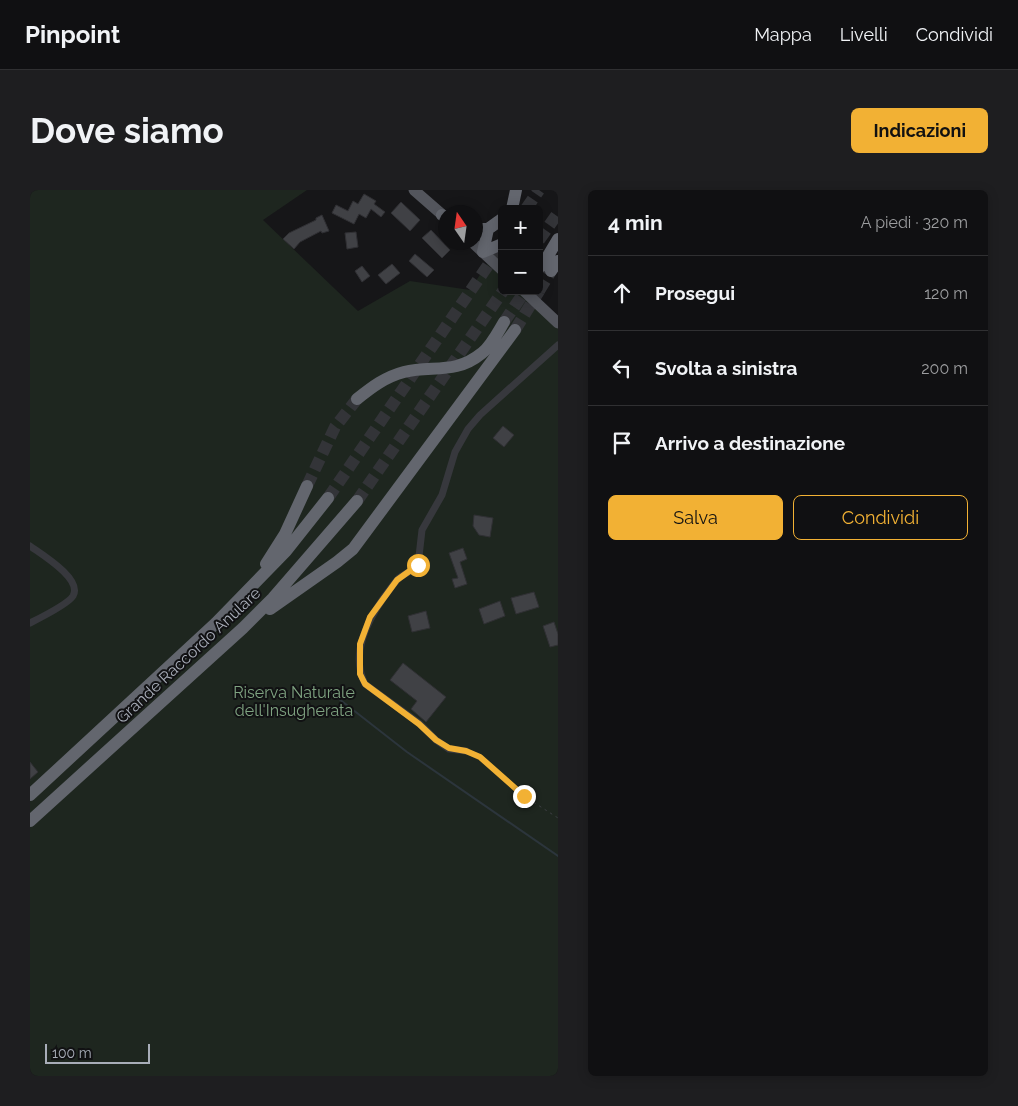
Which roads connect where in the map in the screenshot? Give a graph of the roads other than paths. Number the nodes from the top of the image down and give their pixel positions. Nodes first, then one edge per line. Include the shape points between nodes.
1 (414, 190) edge
2 (438, 212) edge
3 (498, 221) edge
4 (483, 228) edge
5 (558, 239) edge
6 (483, 240) edge
7 (498, 246) edge
8 (482, 250) edge
9 (484, 252) junction
10 (498, 266) edge
11 (550, 266) tunnel mouth
12 (528, 295) edge
13 (504, 322) tunnel mouth
14 (558, 323) edge
15 (516, 330) tunnel mouth
16 (558, 345) edge
17 (357, 399) tunnel mouth
18 (307, 486) tunnel mouth
19 (328, 498) tunnel mouth
20 (357, 501) tunnel mouth
21 (30, 546) edge
22 (253, 585) junction
23 (30, 623) edge
24 (243, 628) junction
25 (466, 751) road end
26 (30, 795) edge
27 (30, 821) edge

1 - 2 main road
3 - 4 highway
5 - 11 highway
6 - 9 highway
7 - 9 highway
8 - 9 main road
9 - 10 main road
12 - 14 main road
13 - 17 highway via 484,352 464,365 405,372 384,378
15 - 24 highway via 353,549
16 - 25 street via 468,429 455,452 442,495 422,530 418,565 391,588 370,617 360,644 360,674 365,684 436,740 449,748
18 - 22 highway via 285,534
19 - 22 highway, Grande Raccordo Anulare via 286,551
20 - 24 highway, Grande Raccordo Anulare
21 - 23 street via 71,578 75,589 70,599
22 - 26 highway, Grande Raccordo Anulare via 139,696
24 - 27 highway, Grande Raccordo Anulare

